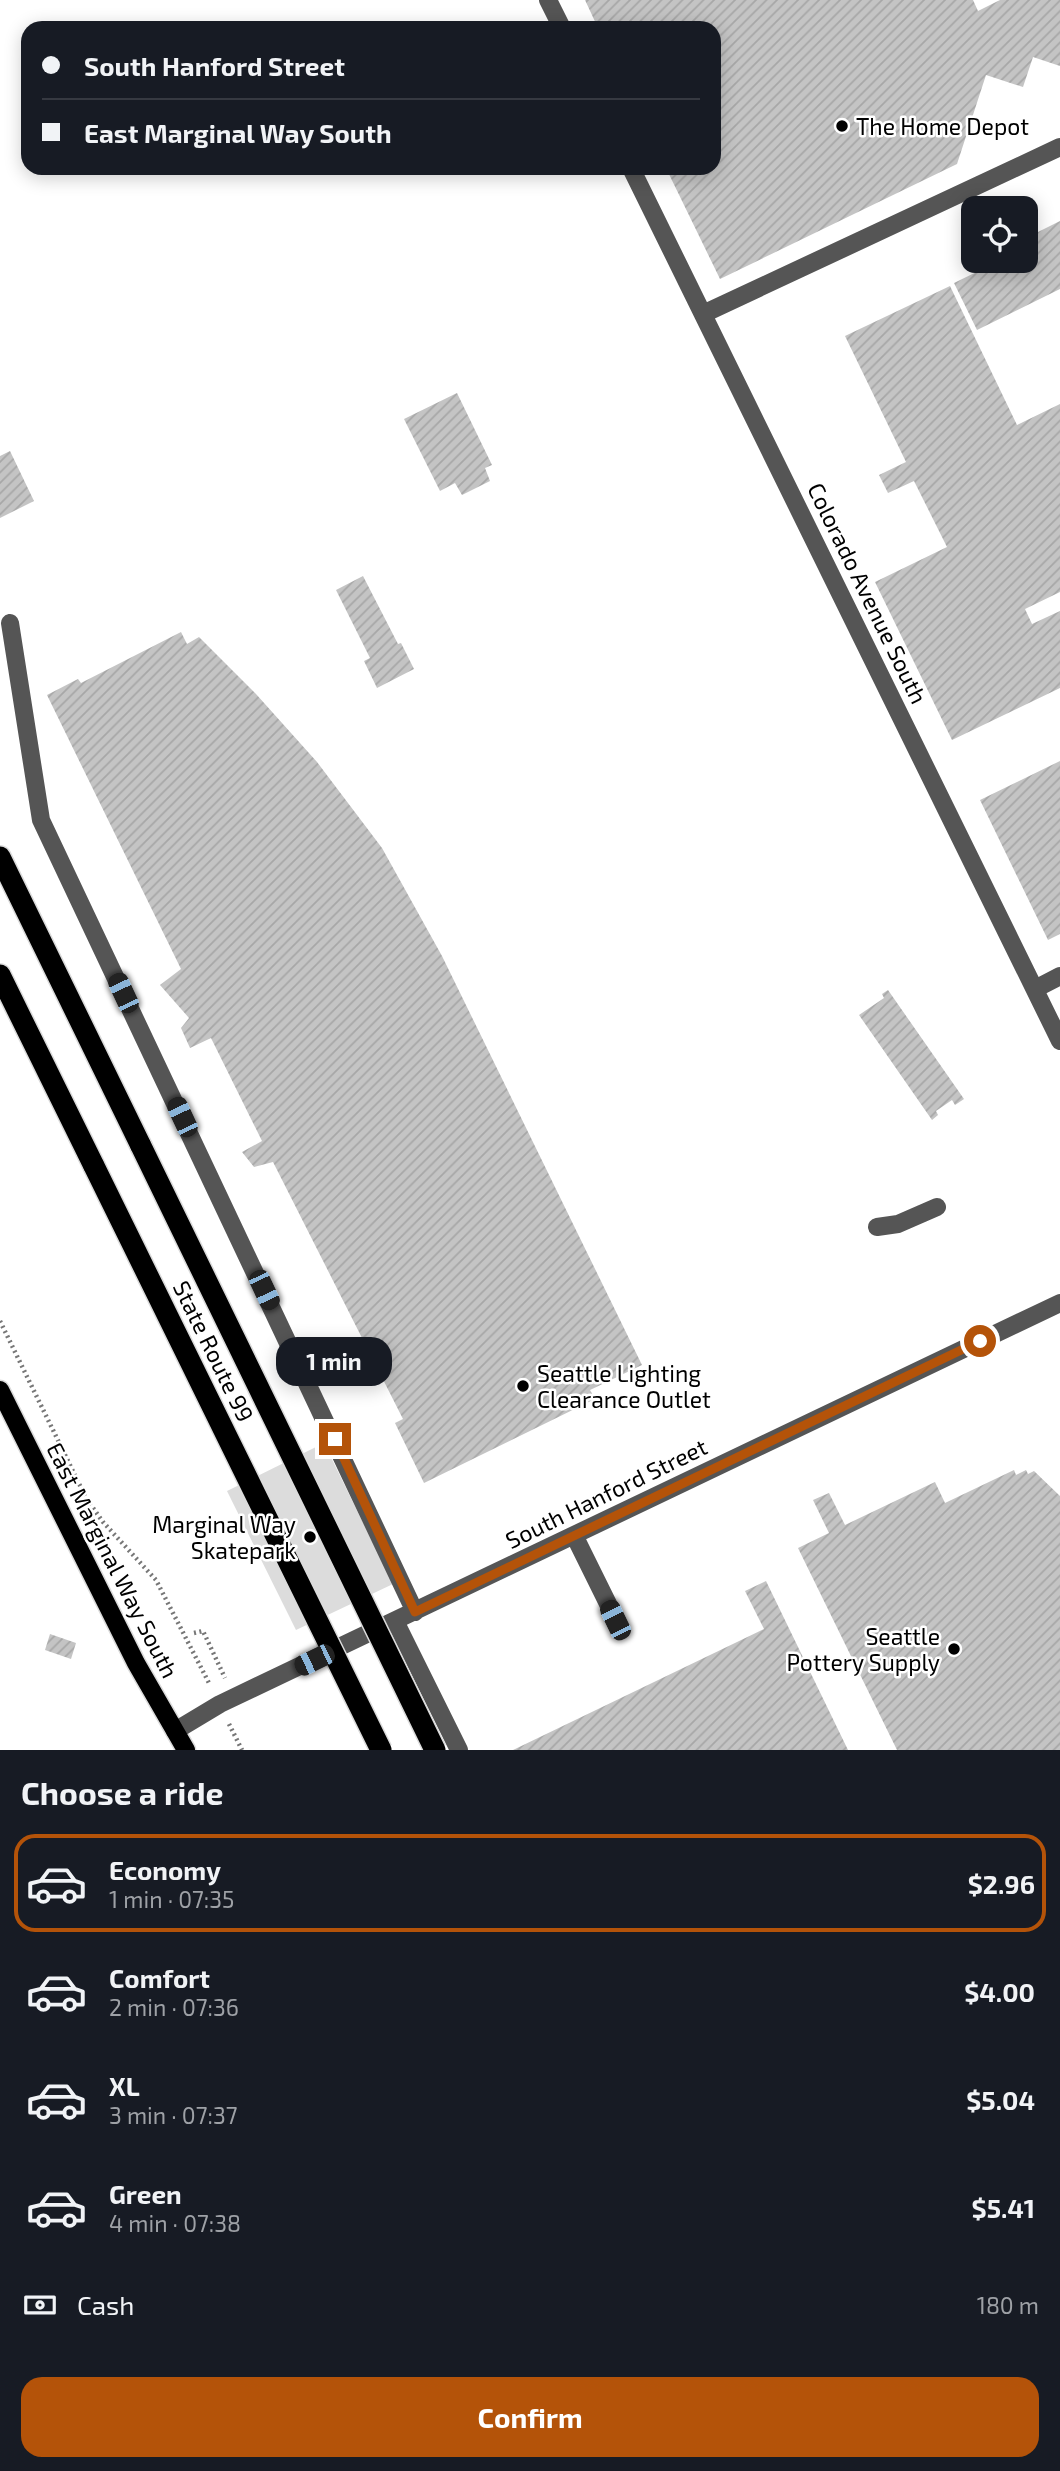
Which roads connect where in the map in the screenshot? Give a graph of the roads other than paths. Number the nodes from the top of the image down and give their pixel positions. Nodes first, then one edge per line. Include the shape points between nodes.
1 (548, 0) edge
2 (558, 21) edge
3 (1060, 147) edge
4 (634, 175) edge
5 (704, 314) junction
6 (10, 623) dead end
7 (0, 857) edge
8 (0, 975) edge
9 (1060, 976) edge
10 (1035, 989) junction
11 (1060, 1041) edge
12 (936, 1207) dead end
13 (877, 1227) dead end
14 (1060, 1303) edge
15 (0, 1390) edge
16 (574, 1535) junction
17 (415, 1612) junction
18 (615, 1620) dead end
19 (396, 1621) junction
20 (175, 1731) junction
21 (186, 1750) edge
22 (381, 1750) edge
23 (435, 1750) edge
24 (459, 1750) edge

1 - 2 street
3 - 5 street
4 - 5 street, Colorado Avenue South
5 - 10 street, Colorado Avenue South
6 - 17 street via 41,820
7 - 23 highway, State Route 99, bridge
8 - 22 highway, State Route 99, bridge
9 - 10 street
10 - 11 street, Colorado Avenue South
12 - 13 street via 898,1224
14 - 16 street, South Hanford Street
15 - 20 main road, East Marginal Way South via 136,1663
16 - 17 street, South Hanford Street
16 - 18 street
17 - 19 street, South Hanford Street
19 - 20 street, South Hanford Street via 220,1704
19 - 24 street
20 - 21 main road, East Marginal Way South

